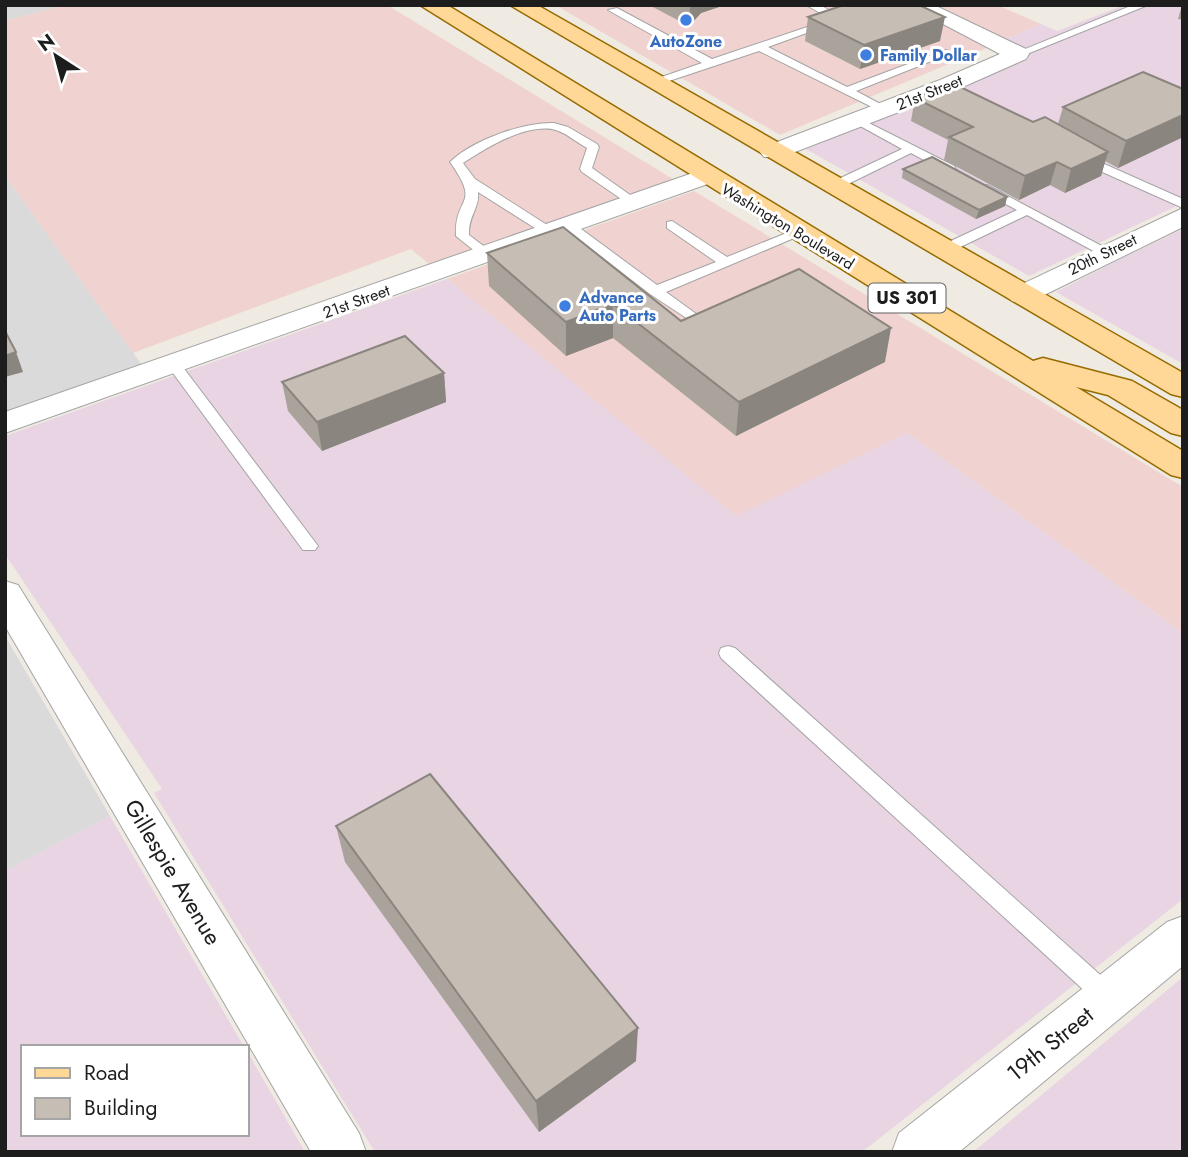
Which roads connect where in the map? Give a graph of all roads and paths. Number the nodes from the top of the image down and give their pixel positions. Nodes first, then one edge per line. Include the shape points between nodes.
1 (431, 5) edge
2 (811, 5) edge
3 (917, 5) edge
4 (1143, 5) edge
5 (509, 10) edge
6 (613, 10) dead end
7 (760, 47) junction
8 (949, 52) dead end
9 (1018, 54) junction
10 (711, 63) junction
11 (654, 83) junction
12 (847, 91) junction
13 (884, 110) junction
14 (857, 120) junction
15 (632, 128) junction
16 (911, 149) junction
17 (773, 152) junction
18 (1075, 154) edge
19 (707, 176) junction
20 (471, 182) junction
21 (832, 187) junction
22 (634, 202) junction
23 (1183, 205) edge
24 (1028, 210) junction
25 (1183, 216) edge
26 (672, 225) dead end
27 (559, 229) junction
28 (799, 233) junction
29 (943, 250) junction
30 (1107, 251) junction
31 (487, 254) junction
32 (725, 262) junction
33 (655, 291) junction
34 (1022, 295) junction
35 (694, 319) edge
36 (1007, 359) junction
37 (174, 365) junction
38 (1183, 387) edge
39 (5, 424) edge
40 (1183, 425) edge
41 (1183, 467) edge
42 (309, 546) dead end
43 (5, 594) edge
44 (728, 653) dead end
45 (1183, 937) edge
46 (1108, 997) junction
47 (340, 1152) edge
48 (918, 1152) edge

1 - 15 main road, Washington Boulevard / US 301
2 - 7 lane via 840,19
3 - 9 street
4 - 9 lane
5 - 11 main road, US 301 via 572,36
6 - 10 lane
7 - 10 lane
7 - 12 lane
8 - 12 lane
9 - 13 street, 21st Street via 952,88
10 - 11 lane
11 - 17 main road, US 301
12 - 13 lane
13 - 14 street, 21st Street
14 - 16 lane
14 - 17 street, 21st Street
15 - 17 main road via 710,145
15 - 19 main road, Washington Boulevard / US 301
16 - 21 lane
16 - 24 lane
17 - 21 main road, US 301
18 - 23 lane
19 - 21 main road via 763,176
19 - 22 street, 21st Street
19 - 28 main road, Washington Boulevard / US 301
20 - 22 lane via 456,162 476,148 533,128 553,126 593,147 586,169
20 - 27 lane
20 - 31 lane via 473,201 462,219 463,236
21 - 29 main road, US 301
22 - 27 street, 21st Street
24 - 29 lane
24 - 30 lane
25 - 30 street, 20th Street
26 - 32 lane
27 - 31 street, 21st Street
27 - 33 lane
28 - 32 lane
28 - 36 main road, Washington Boulevard / US 301
29 - 34 main road, US 301
30 - 34 street, 20th Street
31 - 37 street, 21st Street
32 - 33 lane
33 - 35 lane
34 - 38 main road, US 301
36 - 40 main road via 1120,388
36 - 41 main road, Washington Boulevard / US 301
37 - 39 street, 21st Street
37 - 42 lane
43 - 47 street, Gillespie Avenue
44 - 46 lane
45 - 46 street, 19th Street
46 - 48 street, 19th Street

